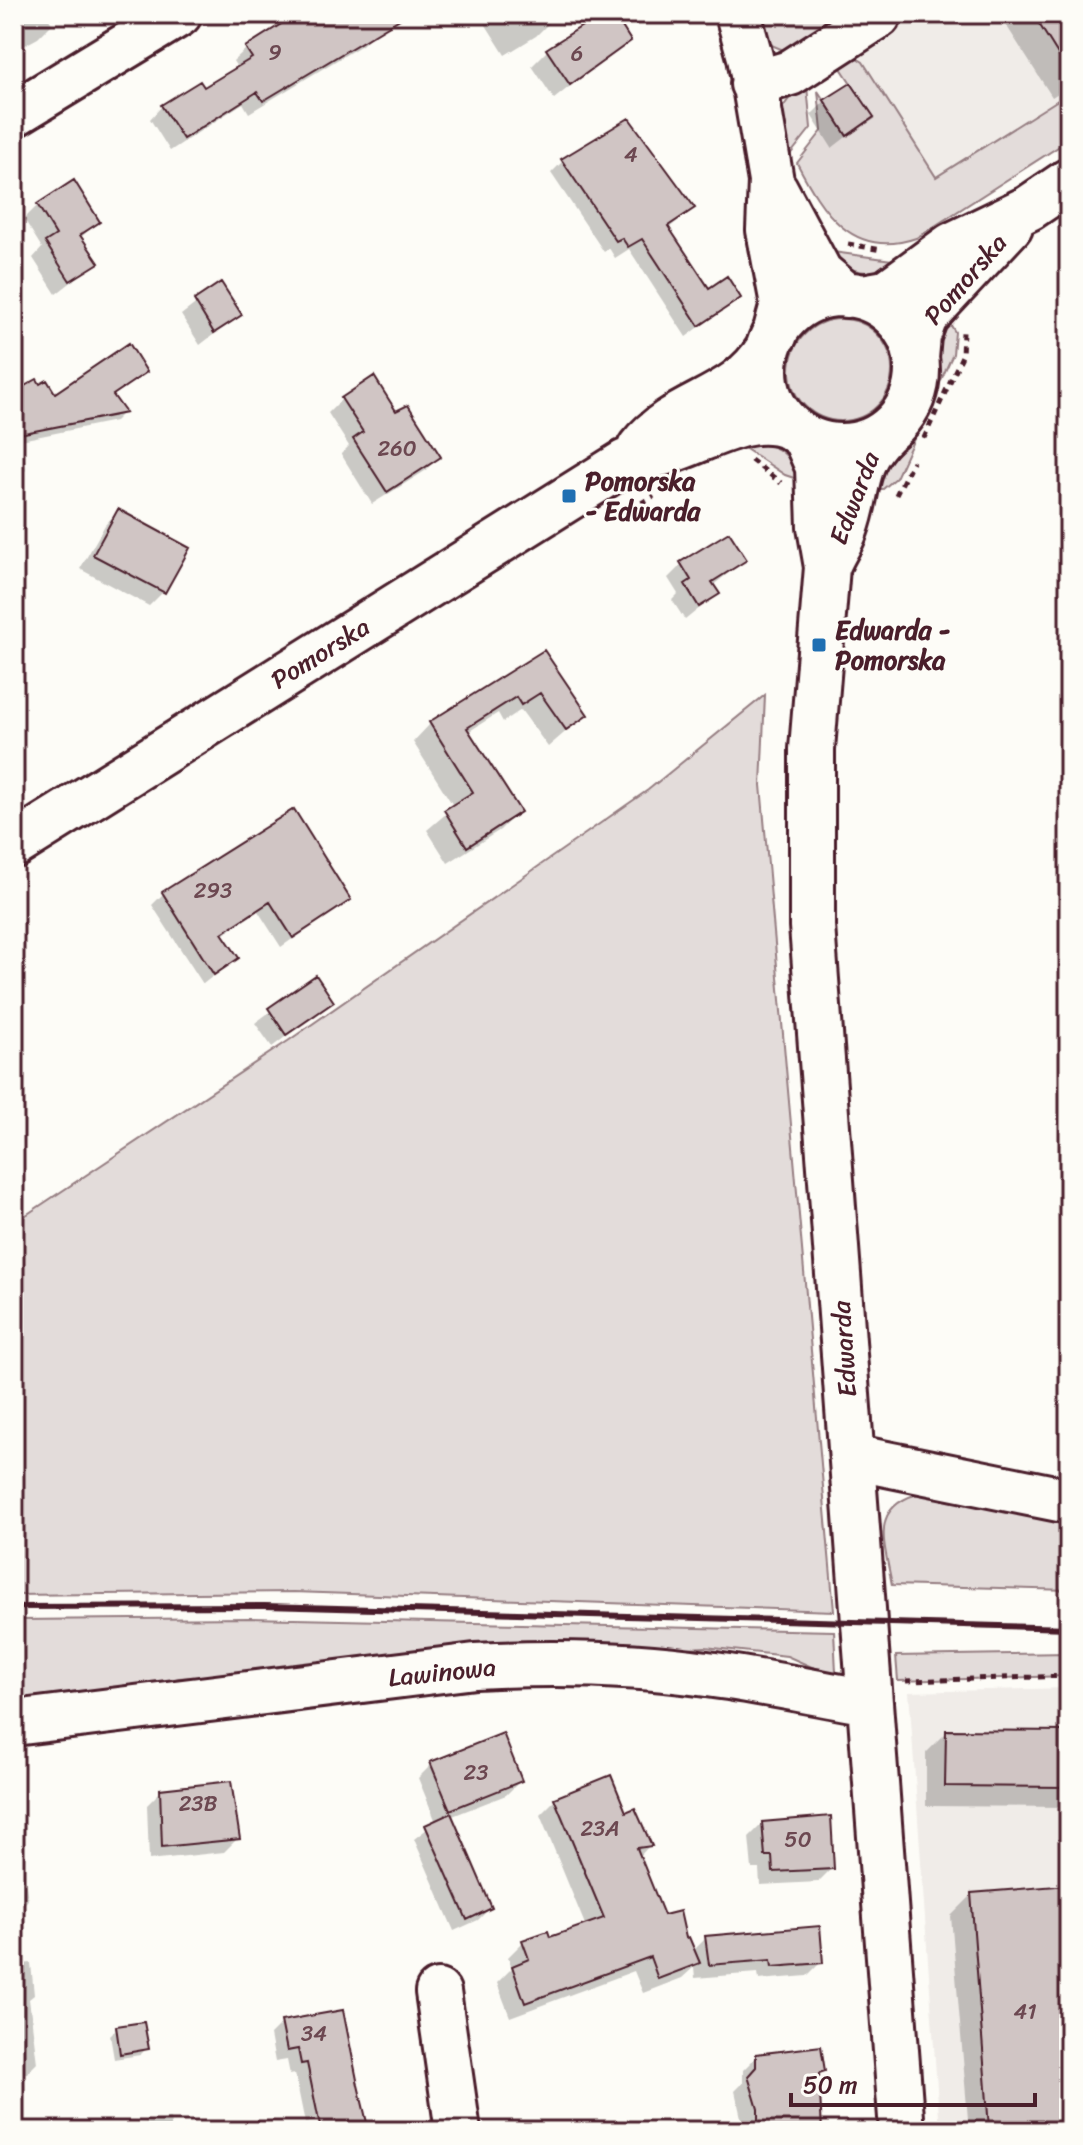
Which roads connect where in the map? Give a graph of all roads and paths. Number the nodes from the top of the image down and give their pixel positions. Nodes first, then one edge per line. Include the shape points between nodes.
1 (179, 14) edge
2 (738, 14) edge
3 (878, 16) edge
4 (753, 84) junction
5 (14, 114) edge
6 (771, 181) junction
7 (1069, 181) edge
8 (1029, 208) junction
9 (854, 296) junction
10 (772, 342) junction
11 (916, 358) junction
12 (798, 432) junction
13 (885, 432) junction
14 (740, 455) dead end
15 (626, 462) junction
16 (788, 489) dead end
17 (661, 492) dead end
18 (600, 526) dead end
19 (827, 567) junction
20 (14, 845) edge
21 (852, 1457) junction
22 (1069, 1501) edge
23 (1069, 1676) edge
24 (869, 1693) junction
25 (14, 1723) edge
26 (438, 1992) dead end
27 (458, 2131) edge
28 (902, 2131) edge

1 - 5 street
2 - 4 street
3 - 4 street via 790,73
4 - 6 street
6 - 9 street via 820,273
6 - 10 street via 769,230 783,304
7 - 8 street, Pomorska
8 - 9 street, Pomorska via 952,245 886,293
8 - 11 street, Pomorska via 925,317
9 - 10 street via 812,300 785,320
9 - 11 street via 878,304 898,320
10 - 12 street via 766,366 769,391 779,414
10 - 15 street, Pomorska via 742,382 661,425
11 - 13 street via 908,407
12 - 13 street via 837,446
12 - 15 street, Pomorska via 768,421 737,425
12 - 19 street, Edwarda via 818,467
13 - 19 street, Edwarda via 864,456 846,528
14 - 16 path
15 - 20 street, Pomorska
17 - 18 path
19 - 21 street, Edwarda via 812,749 812,898
21 - 22 street
21 - 24 street, Edwarda
23 - 24 path
24 - 25 street, Lawinowa via 602,1664 537,1663 475,1666
24 - 28 street, Edwarda
26 - 27 street

